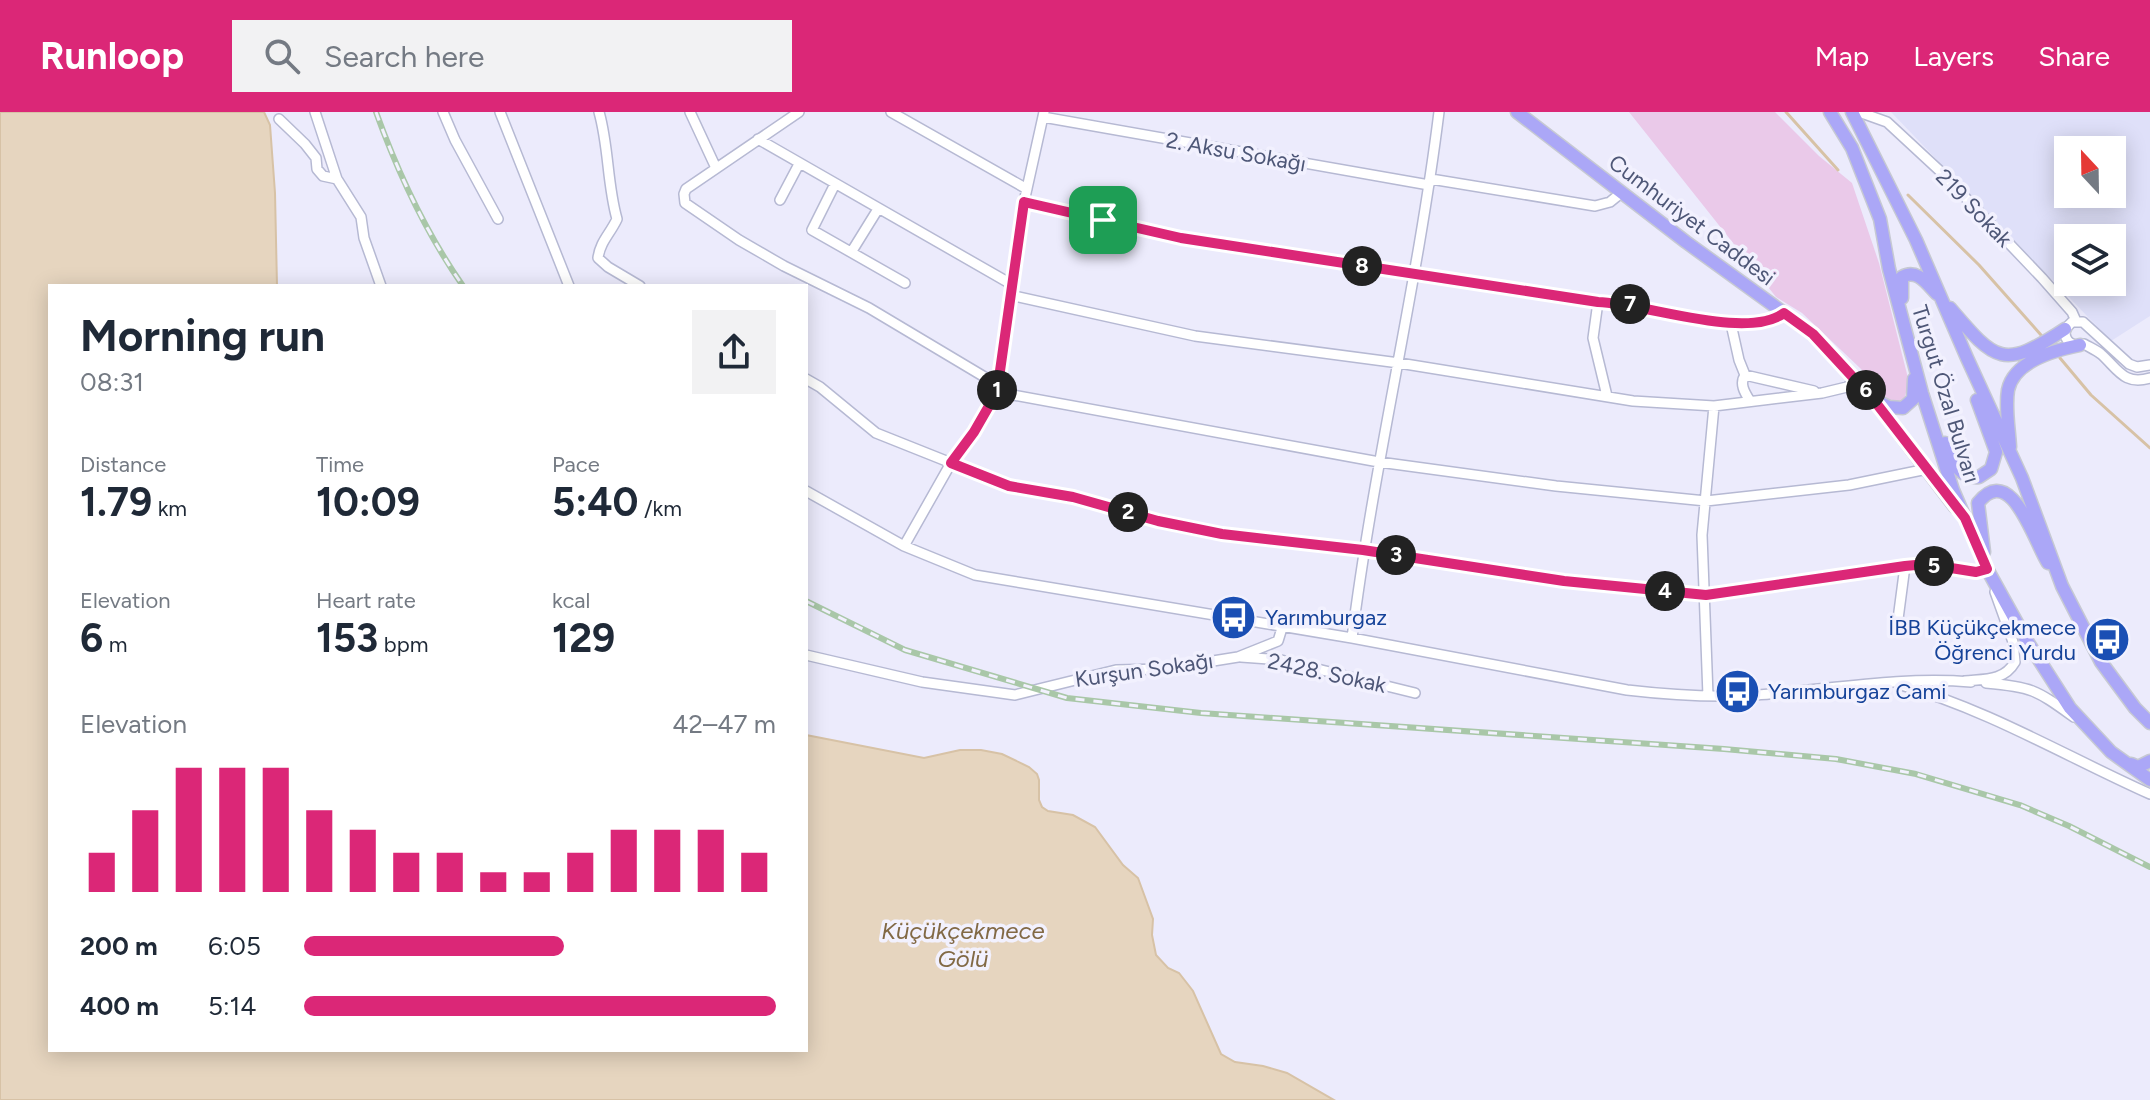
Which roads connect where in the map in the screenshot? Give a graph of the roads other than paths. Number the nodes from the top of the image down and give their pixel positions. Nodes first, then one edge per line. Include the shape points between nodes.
1 (315, 112) edge
2 (443, 112) edge
3 (500, 112) edge
4 (599, 112) edge
5 (690, 112) edge
6 (799, 112) edge
7 (891, 112) edge
8 (1439, 112) edge
9 (1517, 112) edge
10 (1830, 112) edge
11 (1852, 112) edge
12 (1859, 112) edge
13 (788, 115) edge
14 (1043, 115) edge
15 (279, 119) dead end
16 (758, 139) junction
17 (799, 164) junction
18 (716, 168) junction
19 (337, 179) junction
20 (1430, 182) junction
21 (835, 184) junction
22 (1027, 189) junction
23 (1621, 193) junction
24 (780, 200) dead end
25 (1024, 202) junction
26 (878, 209) junction
27 (498, 219) dead end
28 (852, 251) junction
29 (1412, 273) junction
30 (905, 283) dead end
31 (380, 284) edge
32 (568, 284) edge
33 (637, 284) edge
34 (1011, 289) junction
35 (1943, 300) junction
36 (1598, 302) junction
37 (1784, 313) junction
38 (1731, 324) junction
39 (2070, 325) junction
40 (2089, 330) junction
41 (1955, 331) junction
42 (2082, 345) junction
43 (1912, 355) junction
44 (1399, 363) junction
45 (2150, 365) edge
46 (1745, 375) junction
47 (2150, 378) edge
48 (1857, 379) junction
49 (808, 380) edge
50 (998, 389) junction
51 (1822, 393) junction
52 (1922, 393) junction
53 (1607, 396) junction
54 (1873, 399) junction
55 (1750, 401) junction
56 (1714, 406) junction
57 (2010, 454) junction
58 (1379, 462) junction
59 (951, 463) junction
60 (1927, 469) junction
61 (808, 492) edge
62 (1706, 501) junction
63 (1965, 518) junction
64 (904, 546) junction
65 (1363, 550) junction
66 (1905, 566) junction
67 (1987, 569) junction
68 (2062, 586) junction
69 (1706, 595) junction
70 (1898, 619) dead end
71 (1282, 628) junction
72 (1352, 638) junction
73 (808, 655) edge
74 (1238, 657) junction
75 (1890, 681) junction
76 (1965, 681) junction
77 (1415, 693) dead end
78 (1708, 696) junction
79 (2135, 708) junction
80 (2150, 723) edge
81 (2089, 728) junction
82 (2150, 733) edge
83 (2111, 752) junction
84 (2150, 761) edge
85 (2150, 780) edge
86 (2150, 794) edge

1 - 19 street
2 - 27 street
3 - 32 street
4 - 33 street via 617,219 599,244 598,258
5 - 18 street
6 - 13 street
7 - 22 street
8 - 20 street
9 - 23 main road, Cumhuriyet Caddesi
10 - 43 main road, Turgut Özal Bulvarı via 1852,148 1880,219
11 - 35 main road, Turgut Özal Bulvarı
12 - 39 street, 219 Sokak via 1887,122 1941,172 2072,312
13 - 16 street
14 - 20 street, 2. Aksu Sokağı
14 - 22 street
15 - 19 street via 316,158 323,176
16 - 17 street
16 - 18 street
17 - 21 street
17 - 24 street
18 - 50 street via 686,189 689,207 761,253 869,308
19 - 31 street via 361,217
20 - 23 street, 2. Aksu Sokağı via 1595,206
20 - 29 street
21 - 26 street
21 - 28 street via 812,230
22 - 25 street
23 - 37 main road, Cumhuriyet Caddesi
25 - 29 street via 1181,238
25 - 34 street
26 - 28 street
26 - 34 street
28 - 30 street
29 - 36 street
29 - 44 street
34 - 44 street via 1195,336
34 - 50 street
35 - 39 main road via 1979,343 2001,353 2026,353
35 - 41 main road, Turgut Özal Bulvarı
35 - 43 main road via 1917,274 1902,277
36 - 38 street
36 - 53 street via 1593,338
37 - 38 street
37 - 48 main road, Cumhuriyet Caddesi
38 - 46 street
39 - 40 street via 2083,322
39 - 42 street via 2065,336 2069,343
40 - 42 street
40 - 45 street via 2129,364
41 - 52 main road via 1996,452 1987,474 1972,478 1959,471
41 - 57 main road, Turgut Özal Bulvarı
42 - 47 street via 2101,354 2122,377
42 - 57 main road via 2059,349 2016,373 2010,382
43 - 52 main road, Turgut Özal Bulvarı
43 - 54 main road via 1915,391 1909,404 1896,408
44 - 53 street
44 - 58 street
46 - 51 street
46 - 55 street via 1743,388
48 - 51 street
48 - 54 main road, Cumhuriyet Caddesi
49 - 59 street via 876,433
50 - 58 street
50 - 59 street
51 - 55 street
52 - 63 main road, Turgut Özal Bulvarı
53 - 56 street
54 - 60 main road, Cumhuriyet Caddesi
55 - 56 street
56 - 62 street
57 - 68 main road, Turgut Özal Bulvarı
58 - 62 street
58 - 65 street
59 - 64 street
59 - 65 street via 1009,486 1158,521
60 - 62 street via 1849,485
60 - 63 main road, Cumhuriyet Caddesi
61 - 64 street
62 - 69 street
63 - 67 main road, Turgut Özal Bulvarı
64 - 71 street via 975,575
65 - 69 street via 1564,581
65 - 72 street
66 - 67 street
66 - 69 street
66 - 70 street
67 - 68 main road via 1978,503 1998,490 2017,502
67 - 76 street via 2015,662 1999,677
67 - 81 main road, Turgut Özal Bulvarı via 2027,641
68 - 79 main road, Turgut Özal Bulvarı via 2101,662
69 - 78 street
71 - 72 street
71 - 74 street, Kurşun Sokağı via 1278,641
72 - 78 street via 1627,690
73 - 74 street, Kurşun Sokağı via 922,682 1015,695 1116,670
74 - 77 street, 2428. Sokak via 1281,660
75 - 76 street
75 - 78 street
75 - 86 street via 2025,732
76 - 81 street via 2027,687
79 - 80 main road, Turgut Özal Bulvarı
79 - 82 main road
81 - 83 main road, Turgut Özal Bulvarı
83 - 84 main road via 2138,767
83 - 85 main road, Turgut Özal Bulvarı

